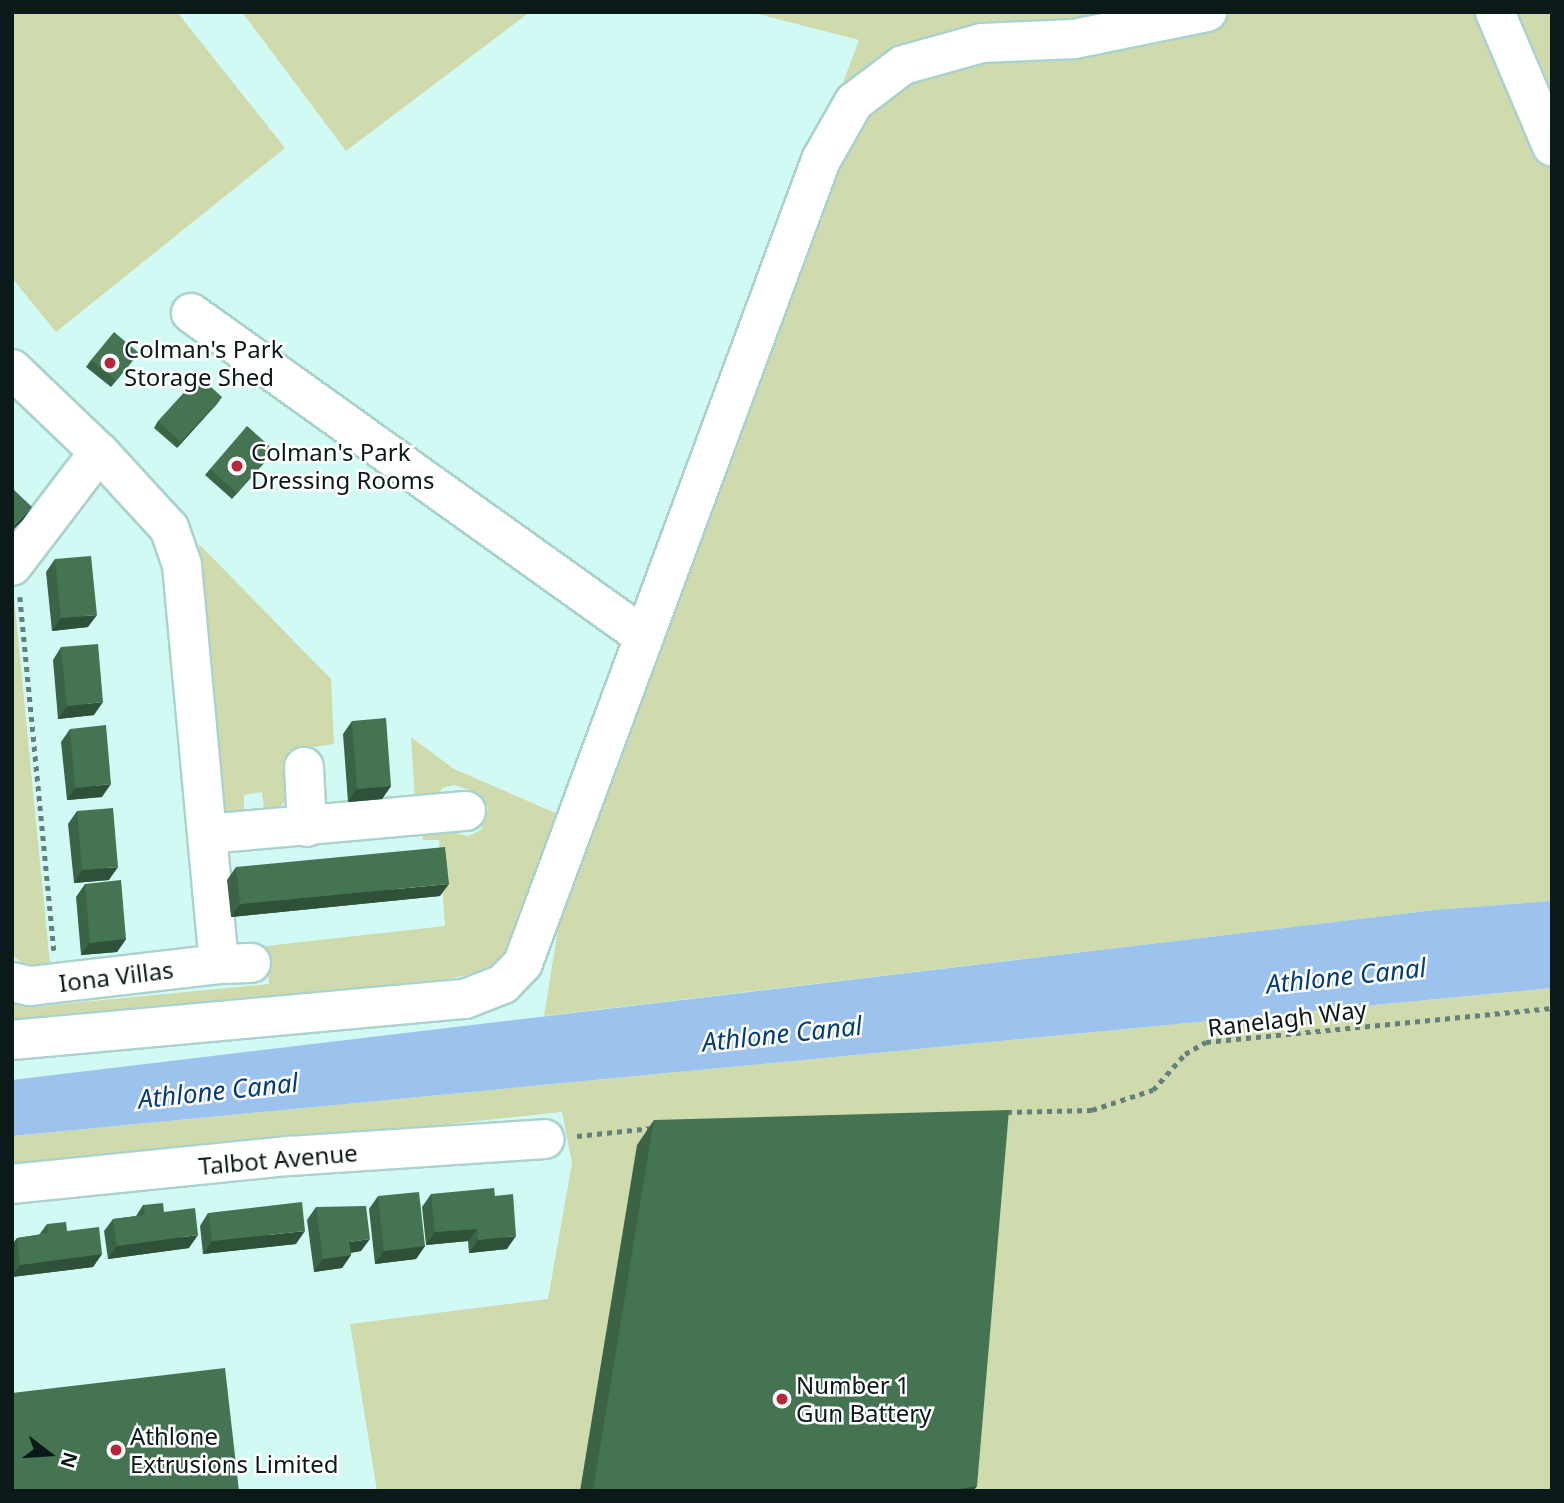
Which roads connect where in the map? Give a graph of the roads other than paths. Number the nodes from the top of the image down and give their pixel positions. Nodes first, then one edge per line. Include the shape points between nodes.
1 (1207, 12) edge
2 (1495, 12) edge
3 (1552, 146) edge
4 (191, 313) dead end
5 (12, 369) edge
6 (99, 452) junction
7 (16, 576) edge
8 (643, 636) junction
9 (304, 767) dead end
10 (466, 811) dead end
11 (307, 827) junction
12 (207, 834) junction
13 (12, 982) edge
14 (12, 1040) edge
15 (544, 1139) road end
16 (12, 1184) edge

1 - 8 street via 1074,39 982,43 903,65 854,102 821,160
2 - 3 street
4 - 8 street
5 - 6 street, Iona Villas
6 - 7 street
6 - 12 street, Iona Villas via 169,528 183,565
8 - 14 street via 523,963 503,984 465,999
9 - 11 street
10 - 11 street
11 - 12 street
12 - 13 street, Iona Villas via 235,964 30,986
15 - 16 street, Talbot Avenue via 290,1156

